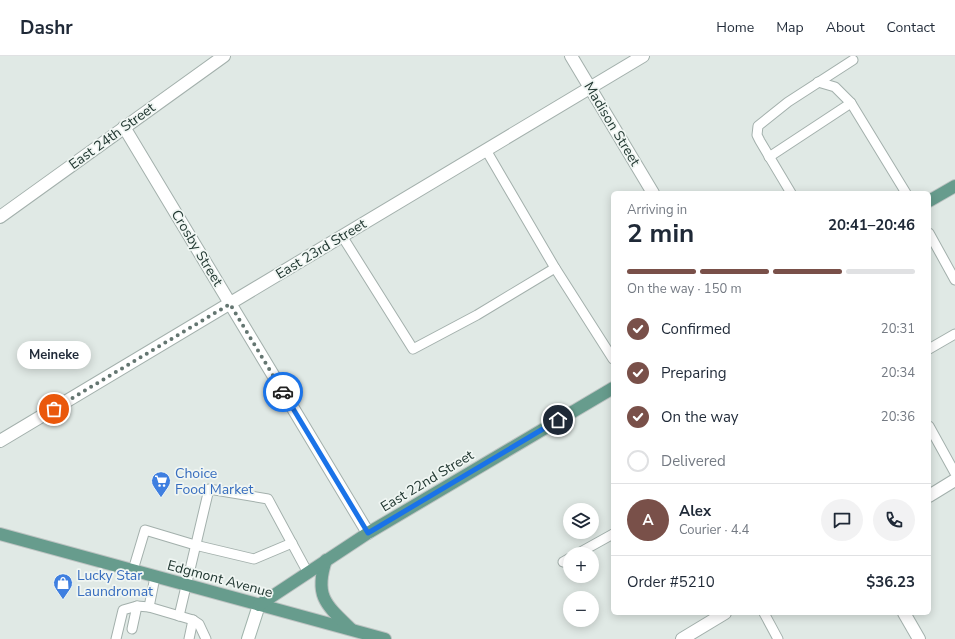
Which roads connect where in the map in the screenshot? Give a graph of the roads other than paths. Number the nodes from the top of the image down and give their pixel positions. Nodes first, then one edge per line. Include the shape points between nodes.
1 (224, 56) edge
2 (571, 56) edge
3 (643, 56) edge
4 (852, 60) dead end
5 (818, 82) junction
6 (590, 87) junction
7 (851, 103) junction
8 (124, 127) junction
9 (486, 150) junction
10 (769, 157) junction
11 (955, 186) edge
12 (652, 191) edge
13 (790, 191) edge
14 (905, 191) edge
15 (931, 200) edge
16 (0, 217) edge
17 (342, 236) junction
18 (931, 236) edge
19 (555, 268) junction
20 (955, 280) edge
21 (230, 304) junction
22 (955, 334) edge
23 (931, 348) edge
24 (611, 357) edge
25 (611, 389) edge
26 (931, 430) edge
27 (0, 441) edge
28 (955, 473) edge
29 (955, 480) edge
30 (931, 495) edge
31 (368, 533) junction
32 (0, 534) edge
33 (611, 535) edge
34 (292, 543) junction
35 (195, 545) junction
36 (590, 547) edge
37 (326, 560) junction
38 (132, 570) junction
39 (308, 573) junction
40 (155, 577) junction
41 (186, 585) junction
42 (259, 605) junction
43 (138, 606) junction
44 (149, 607) junction
45 (722, 615) edge
46 (765, 615) edge
47 (905, 615) edge
48 (179, 616) junction
49 (193, 620) junction
50 (132, 629) dead end
51 (352, 630) junction
52 (116, 639) edge
53 (189, 639) edge
54 (206, 639) edge
55 (248, 639) edge
56 (385, 639) edge
57 (682, 639) edge
58 (778, 639) edge
59 (919, 639) edge

1 - 8 street, East 24th Street
2 - 6 street, Madison Street
3 - 6 street, East 23rd Street
4 - 5 lane
5 - 7 lane via 835,87
5 - 10 lane via 758,126 757,135
6 - 9 street, East 23rd Street
6 - 12 street, Madison Street
7 - 10 lane
7 - 14 lane
8 - 16 street, East 24th Street
8 - 21 street, Crosby Street
9 - 17 street, East 23rd Street
9 - 19 lane
10 - 13 lane
11 - 15 main road
17 - 19 lane via 413,349 477,315
17 - 21 street, East 23rd Street
18 - 20 lane
19 - 24 lane
21 - 27 street, East 23rd Street
21 - 31 street, Crosby Street
22 - 23 lane
25 - 31 main road, East 22nd Street
26 - 28 lane
29 - 30 street
31 - 37 main road, East 22nd Street
32 - 38 main road, Edgmont Avenue
33 - 36 lane
34 - 35 lane via 254,559
34 - 35 lane via 268,499 209,489
34 - 39 lane
35 - 38 lane via 145,530
35 - 41 lane
37 - 39 main road, East 22nd Street
37 - 51 main road via 321,576 322,594 330,610
38 - 40 main road, Edgmont Avenue
39 - 42 main road, East 22nd Street
40 - 41 main road, Edgmont Avenue
40 - 44 lane
41 - 42 main road, Edgmont Avenue
41 - 48 lane
42 - 51 main road, Edgmont Avenue
42 - 55 street
43 - 44 lane
43 - 50 lane
43 - 52 lane via 123,610
44 - 48 lane
45 - 57 street
46 - 58 lane
47 - 59 street
48 - 49 lane
49 - 53 lane
49 - 54 lane via 199,624
51 - 56 main road, Edgmont Avenue

